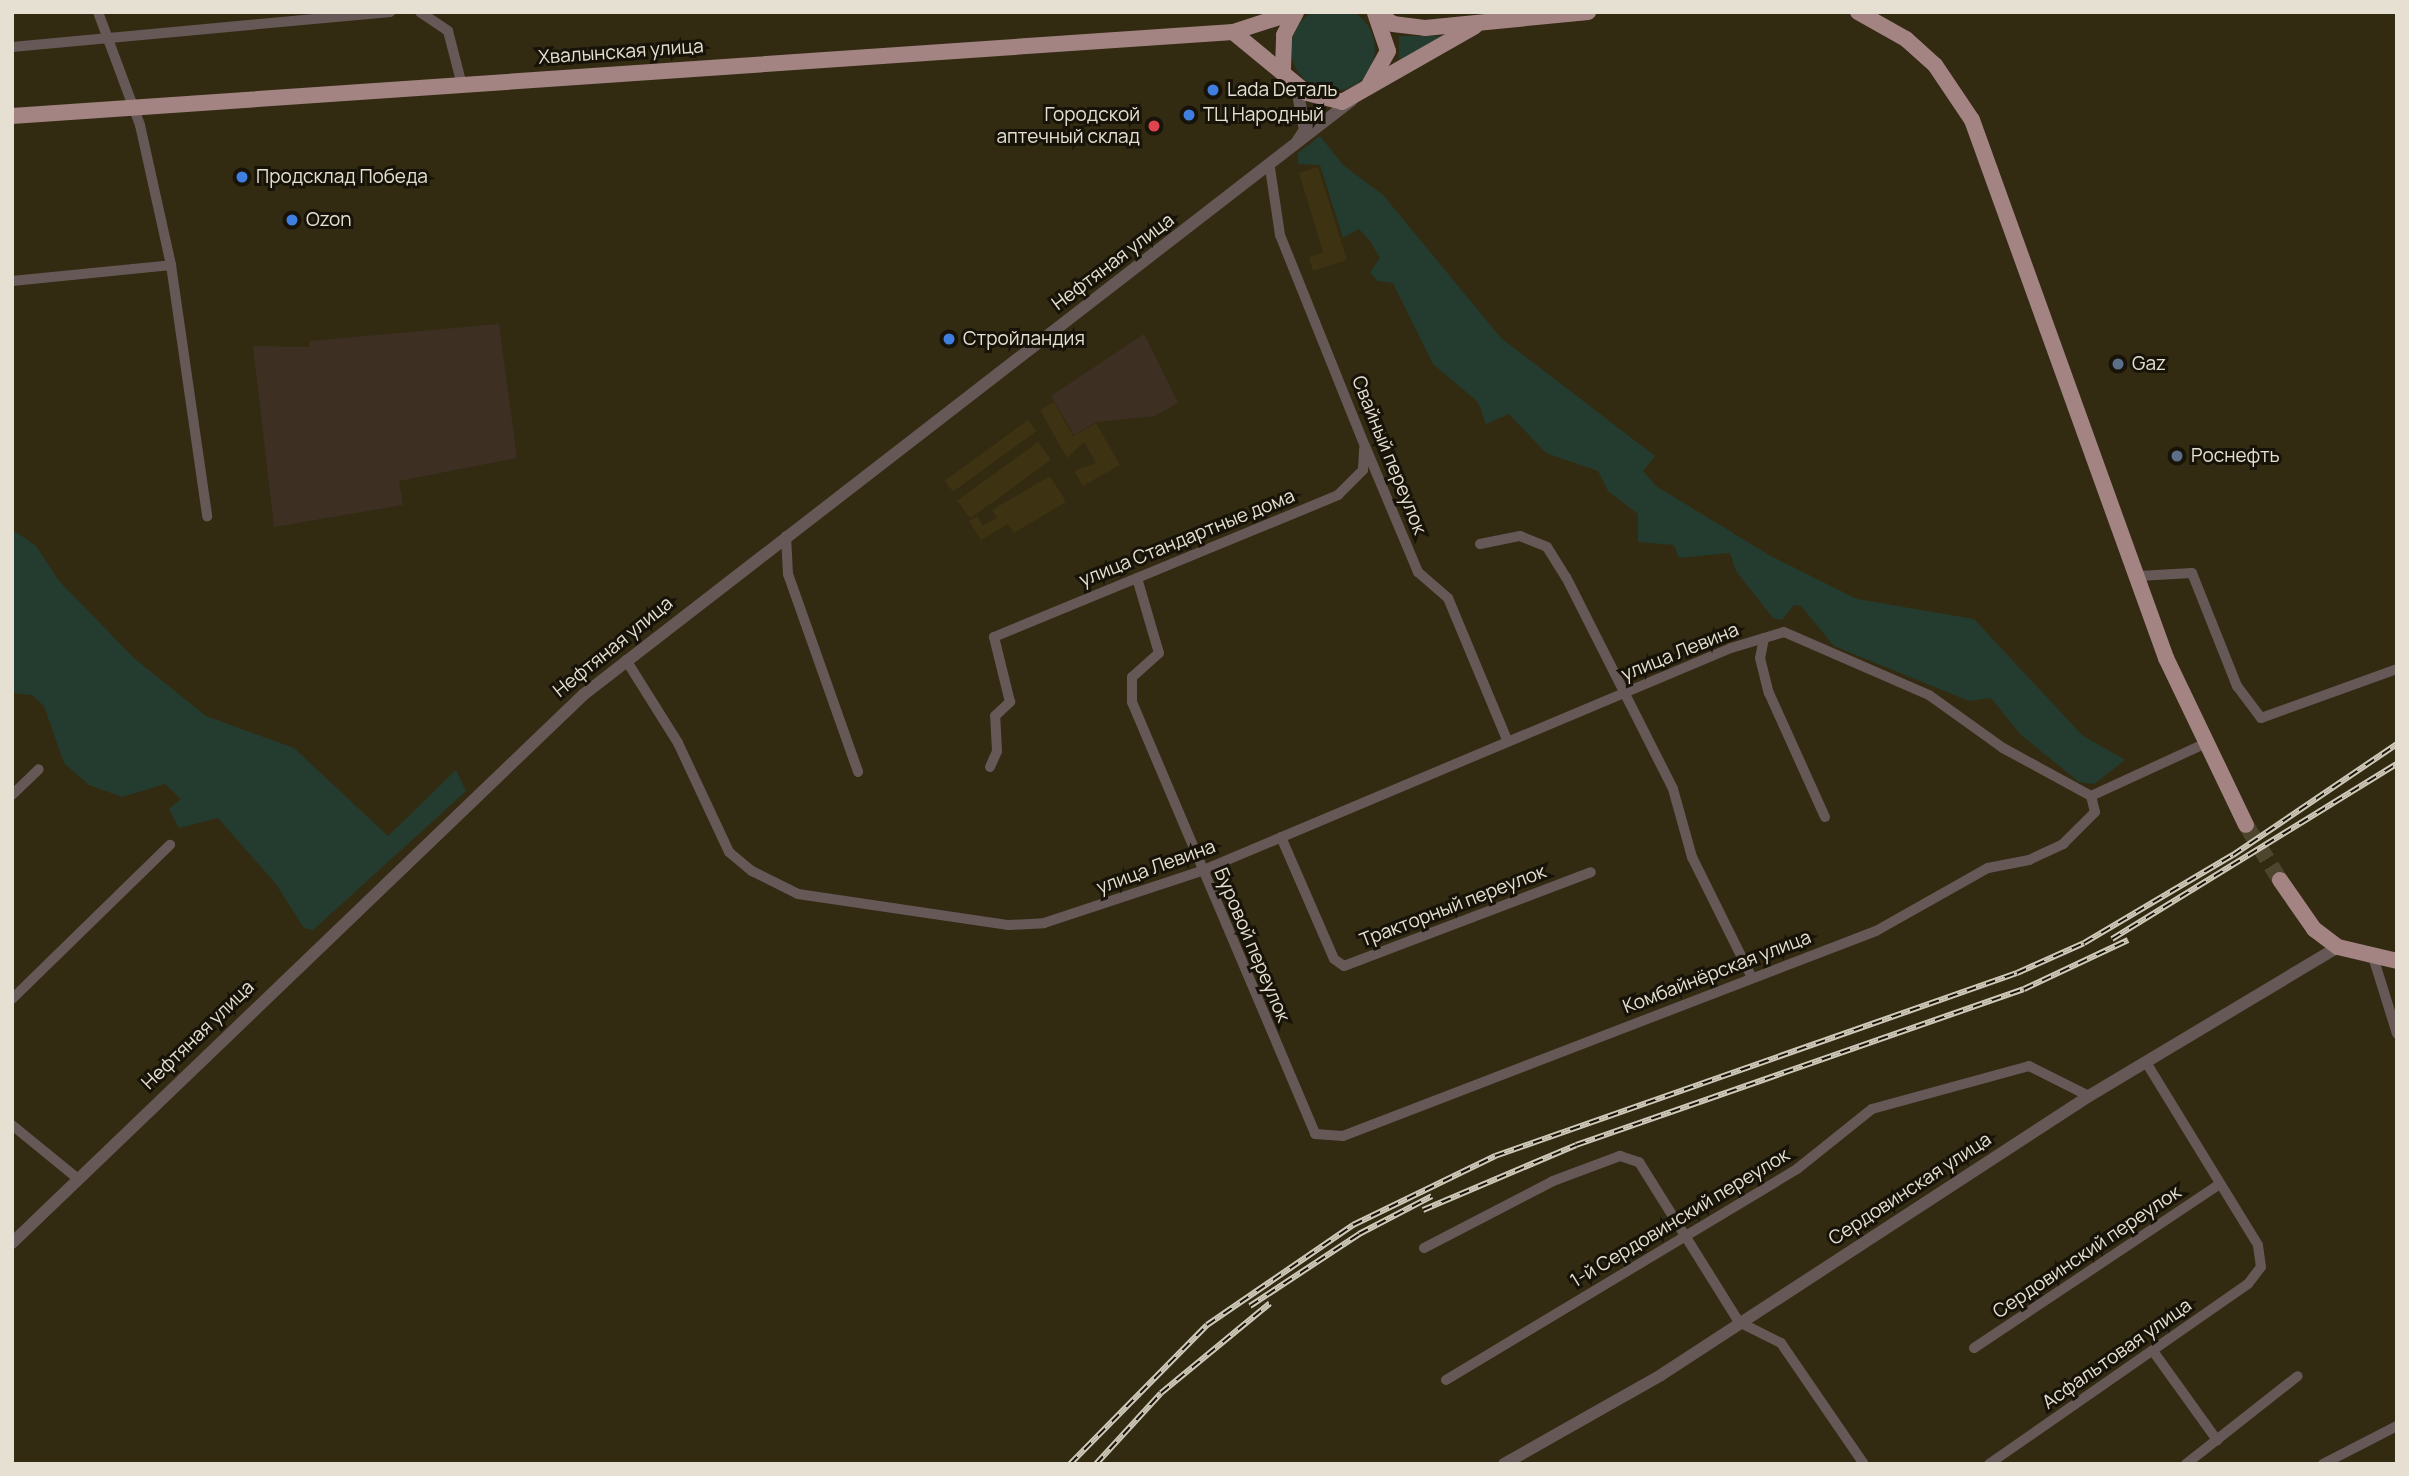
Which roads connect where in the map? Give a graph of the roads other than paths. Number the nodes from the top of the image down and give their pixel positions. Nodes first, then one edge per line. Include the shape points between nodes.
1 (98, 12) edge
2 (390, 12) edge
3 (420, 12) edge
4 (1295, 12) edge
5 (1375, 12) edge
6 (1588, 12) edge
7 (1859, 12) edge
8 (1475, 26) junction
9 (1233, 32) junction
10 (103, 39) junction
11 (12, 47) edge
12 (1283, 68) junction
13 (1296, 84) junction
14 (462, 85) junction
15 (1360, 95) junction
16 (129, 108) junction
17 (12, 116) edge
18 (1295, 147) junction
19 (1270, 168) junction
20 (170, 265) junction
21 (12, 281) edge
22 (1364, 446) junction
23 (207, 516) dead end
24 (786, 536) junction
25 (1480, 544) dead end
26 (2138, 576) junction
27 (1137, 578) junction
28 (1764, 638) junction
29 (626, 660) junction
30 (2397, 669) edge
31 (1623, 694) junction
32 (1507, 740) junction
33 (2202, 745) junction
34 (990, 767) dead end
35 (39, 769) dead end
36 (858, 772) dead end
37 (12, 795) edge
38 (2091, 796) junction
39 (1825, 817) dead end
40 (2246, 825) tunnel mouth
41 (1281, 837) junction
42 (170, 845) dead end
43 (1201, 871) junction
44 (1591, 873) dead end
45 (2280, 880) tunnel mouth
46 (2338, 947) junction
47 (2374, 960) junction
48 (2397, 961) edge
49 (1751, 976) junction
50 (12, 999) edge
51 (2397, 1034) edge
52 (2147, 1064) junction
53 (2090, 1096) junction
54 (12, 1125) edge
55 (1315, 1134) joint
56 (77, 1178) junction
57 (2218, 1185) junction
58 (1686, 1237) junction
59 (12, 1243) edge
60 (1424, 1248) dead end
61 (1739, 1322) junction
62 (1974, 1348) dead end
63 (2153, 1351) junction
64 (2298, 1377) dead end
65 (1446, 1380) dead end
66 (2397, 1426) edge
67 (2217, 1440) junction
68 (1504, 1464) edge
69 (1864, 1464) edge
70 (1989, 1464) edge
71 (2186, 1464) edge
72 (2323, 1464) edge

1 - 10 street
2 - 10 street
3 - 14 street via 448,31
4 - 9 main road, Хвалынская улица
4 - 12 main road via 1284,35
5 - 8 main road via 1404,27
5 - 15 main road via 1388,51 1384,68
6 - 8 main road
7 - 26 main road via 1906,38 1935,65 1972,120
8 - 15 main road
9 - 12 main road
9 - 14 main road, Хвалынская улица
10 - 11 street
10 - 16 street
12 - 13 main road
13 - 15 main road via 1318,99
13 - 18 street via 1305,130
14 - 16 main road, Хвалынская улица
15 - 18 street, Нефтяная улица
16 - 17 main road, Хвалынская улица
16 - 20 street via 139,125
18 - 19 street, Нефтяная улица
19 - 22 street, Свайный переулок via 1280,235
19 - 24 street, Нефтяная улица
20 - 21 street
20 - 23 street
22 - 27 street, улица Стандартные дома via 1363,470 1349,489
22 - 32 street, Свайный переулок via 1418,572 1448,598
24 - 29 street, Нефтяная улица
24 - 36 street via 788,574
25 - 31 street via 1520,536 1547,547
26 - 30 street via 2192,573 2237,686 2261,718
26 - 33 main road
27 - 34 street, улица Стандартные дома via 994,637 1010,702 995,716 997,751
27 - 43 street, Буровой переулок via 1159,653 1132,677 1132,702
28 - 31 street, улица Левина
28 - 38 street, улица Левина via 1784,632 1929,695 2003,748
28 - 39 street via 1760,658 1769,693
29 - 43 street, улица Левина via 678,743 729,852 798,894 1009,925 1044,923
29 - 56 street, Нефтяная улица via 520,750
31 - 32 street, улица Левина
31 - 49 street via 1673,789 1692,857
32 - 41 street, улица Левина
33 - 38 street
33 - 40 main road
35 - 37 street
38 - 49 street, Комбайнёрская улица via 2095,812 2063,844 2029,860 1988,868 1894,922
41 - 43 street, улица Левина
41 - 44 street, Тракторный переулок via 1334,959 1344,966
42 - 50 street
43 - 55 street, Буровой переулок
45 - 46 main road via 2314,929
46 - 47 main road
46 - 52 street, Сердовинская улица
47 - 48 main road
47 - 51 street
49 - 55 street, Комбайнёрская улица via 1343,1136
52 - 53 street, Сердовинская улица
52 - 57 street
53 - 58 street, 1-й Сердовинский переулок via 2029,1066 1872,1109 1797,1169
53 - 61 street, Сердовинская улица
54 - 56 street
56 - 59 street, Нефтяная улица
57 - 62 street, Сердовинский переулок
57 - 63 street, Асфальтовая улица via 2258,1245 2261,1267 2248,1284
58 - 60 street via 1639,1162 1620,1156 1553,1181
58 - 61 street
58 - 65 street, 1-й Сердовинский переулок
61 - 68 street, Сердовинская улица
61 - 69 street via 1782,1343
63 - 67 street
63 - 70 street, Асфальтовая улица
64 - 67 street
66 - 72 street
67 - 71 street

